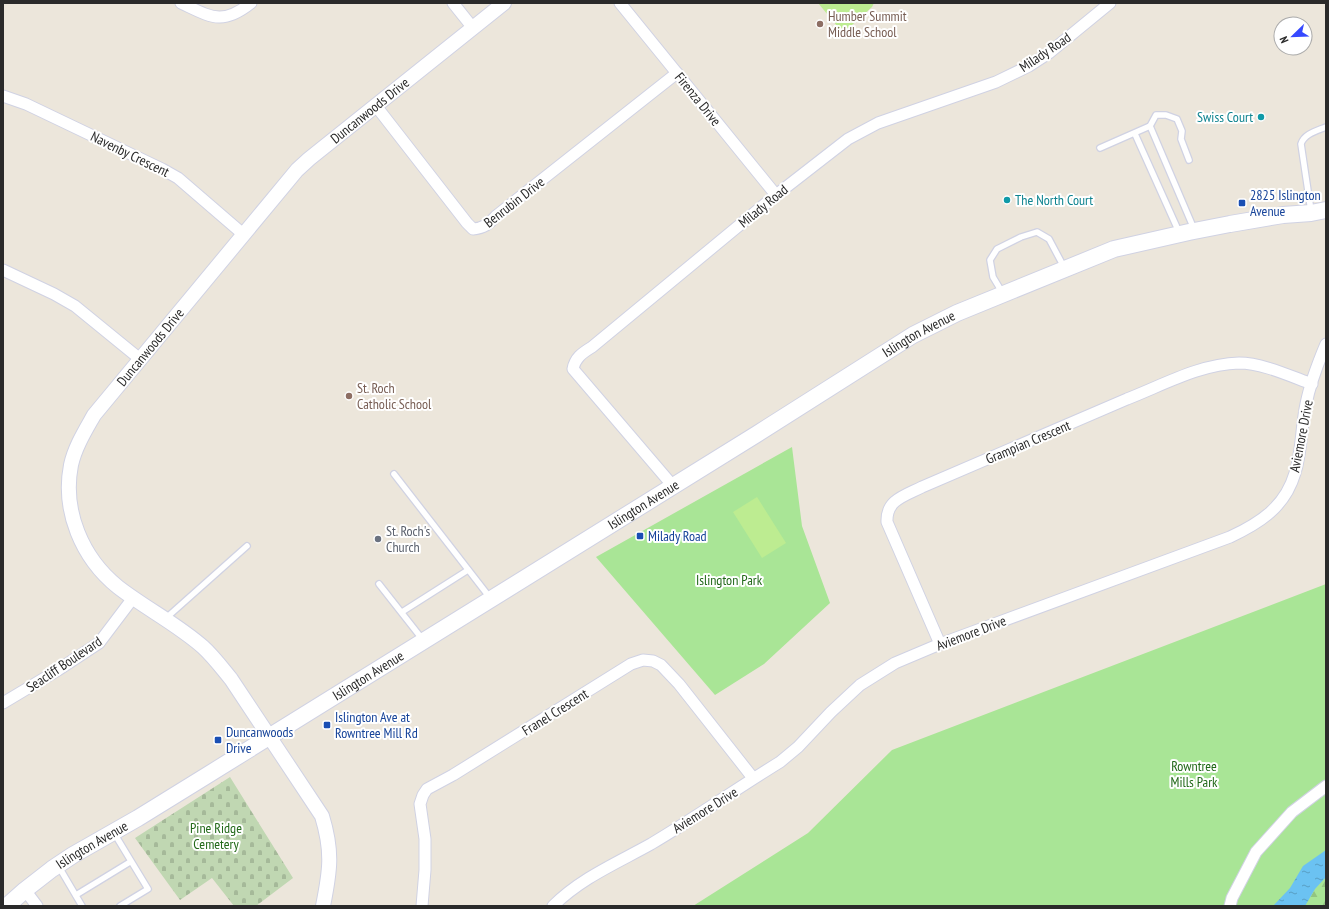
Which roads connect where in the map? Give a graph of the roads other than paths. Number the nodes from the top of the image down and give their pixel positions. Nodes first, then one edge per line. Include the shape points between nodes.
1 (181, 3) edge
2 (251, 3) edge
3 (453, 3) edge
4 (504, 3) edge
5 (620, 3) edge
6 (1110, 3) edge
7 (473, 28) junction
8 (677, 74) junction
9 (3, 96) edge
10 (376, 106) junction
11 (1150, 126) junction
12 (1326, 127) edge
13 (1135, 134) junction
14 (1100, 148) dead end
15 (1189, 160) dead end
16 (776, 195) junction
17 (1319, 212) edge
18 (1195, 231) junction
19 (244, 234) junction
20 (1180, 234) junction
21 (1065, 269) junction
22 (3, 270) edge
23 (1004, 294) junction
24 (1326, 344) edge
25 (140, 359) junction
26 (1312, 384) junction
27 (394, 474) dead end
28 (673, 486) junction
29 (247, 546) dead end
30 (468, 570) junction
31 (379, 584) dead end
32 (133, 598) junction
33 (491, 599) junction
34 (402, 612) junction
35 (165, 620) junction
36 (424, 641) junction
37 (940, 644) junction
38 (3, 703) edge
39 (269, 736) junction
40 (753, 778) junction
41 (1326, 786) edge
42 (113, 831) junction
43 (130, 862) junction
44 (58, 865) junction
45 (25, 890) junction
46 (76, 895) junction
47 (7, 906) edge
48 (37, 906) edge
49 (82, 906) edge
50 (120, 906) edge
51 (323, 906) edge
52 (422, 906) edge
53 (553, 906) edge
54 (1230, 906) edge

1 - 2 street via 208,16 221,18 239,12
3 - 7 street
4 - 7 street, Duncanwoods Drive
5 - 8 street, Firenza Drive
6 - 16 street, Milady Road via 1049,53 1029,66 996,82 878,123 848,139
7 - 10 street, Duncanwoods Drive
8 - 10 street, Benrubin Drive via 489,224 474,229 466,223
8 - 16 street, Firenza Drive
9 - 19 street, Navenby Crescent via 26,104 162,168 178,178
10 - 19 street, Duncanwoods Drive via 297,170
11 - 13 lane
11 - 15 lane via 1156,115 1177,118 1182,131 1180,139
11 - 18 lane
12 - 17 lane via 1309,134 1302,139 1301,144
13 - 14 lane
13 - 20 lane
16 - 28 street, Milady Road via 583,353 574,364 573,370
17 - 18 main road, Islington Avenue via 1283,215
18 - 20 main road, Islington Avenue
19 - 25 street, Duncanwoods Drive
20 - 21 main road, Islington Avenue via 1114,249
21 - 23 main road, Islington Avenue
21 - 23 lane via 1049,239 1037,232 1021,237 998,249 990,260 994,276
22 - 25 street via 75,306
23 - 28 main road, Islington Avenue via 913,335
24 - 26 street, Aviemore Drive
25 - 32 street, Duncanwoods Drive via 94,415 80,440 71,465 69,488 76,528 92,561 103,574
26 - 37 street, Aviemore Drive via 1306,404 1296,473 1286,493 1264,519 1230,536
26 - 37 street, Grampian Crescent via 1256,365 1240,363 1207,368 1098,411 895,501 889,507 887,522
27 - 30 lane
28 - 33 main road, Islington Avenue
29 - 35 lane
30 - 33 lane
30 - 34 lane
31 - 34 lane
32 - 35 street, Duncanwoods Drive
32 - 38 street, Seacliff Boulevard via 99,643
33 - 36 main road, Islington Avenue
34 - 36 lane
35 - 39 street, Duncanwoods Drive via 191,637 214,658
36 - 39 main road, Islington Avenue
37 - 40 street, Aviemore Drive via 878,672 831,712 798,747 780,762
39 - 42 main road, Islington Avenue
39 - 51 street, Duncanwoods Drive via 322,816 327,831 330,851 329,874
40 - 52 street, Franel Crescent via 661,664 643,660 630,664 428,789 420,804 426,870
40 - 53 street, Aviemore Drive via 651,843 576,886
41 - 54 street via 1292,812 1256,852
42 - 43 lane
42 - 44 main road, Islington Avenue
43 - 46 lane
43 - 50 lane via 148,889
44 - 45 main road, Islington Avenue
44 - 46 lane
45 - 47 main road, Islington Avenue
45 - 48 street
46 - 49 lane

